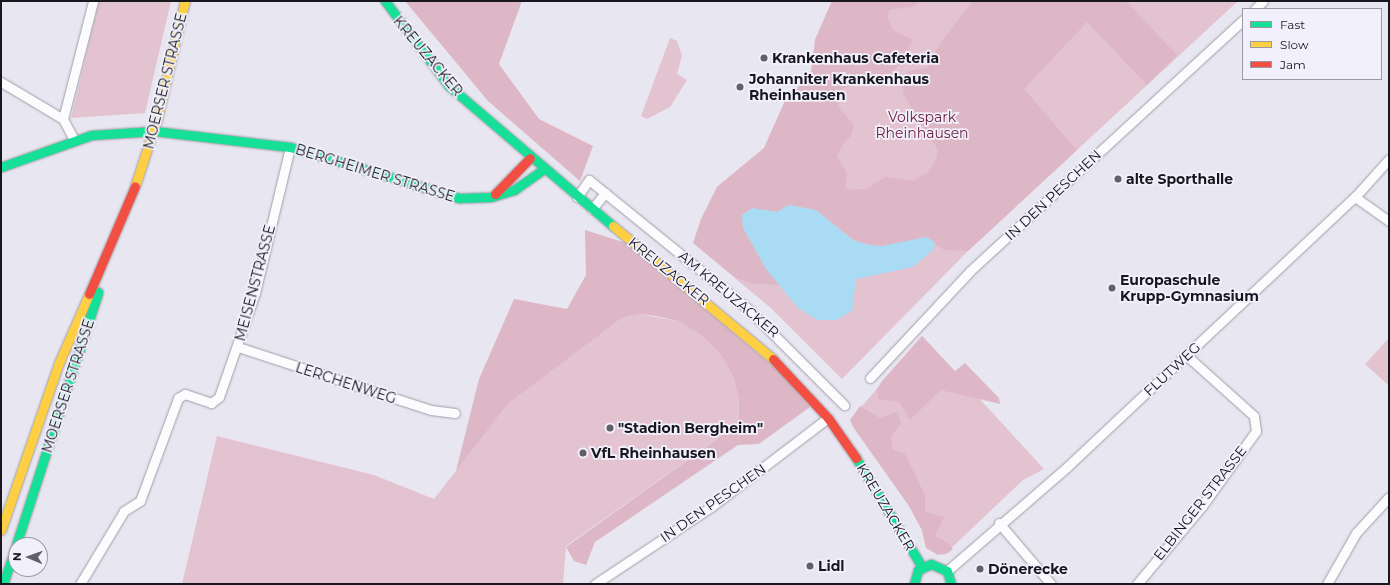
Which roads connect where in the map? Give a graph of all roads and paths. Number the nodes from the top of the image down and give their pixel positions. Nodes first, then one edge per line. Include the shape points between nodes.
1 (93, 1) edge
2 (185, 1) edge
3 (385, 1) edge
4 (1242, 21) edge
5 (1, 82) edge
6 (63, 119) junction
7 (154, 131) junction
8 (74, 140) junction
9 (290, 147) junction
10 (530, 158) junction
11 (1389, 159) edge
12 (1, 167) edge
13 (543, 170) junction
14 (605, 193) junction
15 (491, 197) junction
16 (577, 197) junction
17 (1355, 197) junction
18 (592, 209) junction
19 (1389, 221) edge
20 (119, 228) junction
21 (238, 346) junction
22 (1186, 355) junction
23 (870, 378) dead end
24 (844, 405) dead end
25 (455, 413) dead end
26 (828, 418) junction
27 (1389, 497) edge
28 (999, 524) junction
29 (1, 530) edge
30 (19, 537) edge
31 (922, 567) junction
32 (947, 570) junction
33 (8, 571) edge
34 (4, 584) edge
35 (80, 584) edge
36 (595, 584) edge
37 (914, 584) edge
38 (951, 584) edge
39 (1051, 584) edge
40 (1137, 584) edge
41 (1327, 584) edge

1 - 6 street
2 - 7 street, MOERSER STRASSE
3 - 10 street, KREUZACKER via 449,86
4 - 23 street, IN DEN PESCHEN via 970,271
5 - 6 street
6 - 8 street
7 - 8 street, BERGHEIMER STRASSE via 105,134
7 - 9 street, BERGHEIMER STRASSE
7 - 20 street, MOERSER STRASSE
8 - 12 street, BERGHEIMER STRASSE
9 - 15 street, BERGHEIMER STRASSE via 459,198
9 - 21 street, MEISENSTRASSE via 255,293
10 - 13 street, KREUZACKER
10 - 15 street
11 - 17 street, FLUTWEG
13 - 15 street, BERGHEIMER STRASSE via 520,187
13 - 16 street, KREUZACKER
14 - 16 street, AM KREUZACKER via 589,180
14 - 18 street
14 - 24 street, AM KREUZACKER via 752,312
16 - 18 street, KREUZACKER
17 - 19 street
17 - 22 street, FLUTWEG
18 - 26 street, KREUZACKER via 757,343
20 - 29 street, MOERSER STRASSE via 58,365
20 - 30 street, MOERSER STRASSE
21 - 25 street, LERCHENWEG via 430,410
21 - 35 street, MEISENSTRASSE via 215,402 185,394 178,398 140,501 124,511
22 - 28 street, FLUTWEG via 1067,467
22 - 40 street, ELBINGER STRASSE via 1254,416 1256,431 1202,506
26 - 31 street, KREUZACKER via 877,487
26 - 36 street, IN DEN PESCHEN via 711,507
27 - 41 street via 1356,533
28 - 32 street, FLUTWEG
28 - 39 street
31 - 32 street, KREUZACKER via 936,564
31 - 37 street, KREUZACKER
32 - 38 street
33 - 34 street, MOERSER STRASSE

